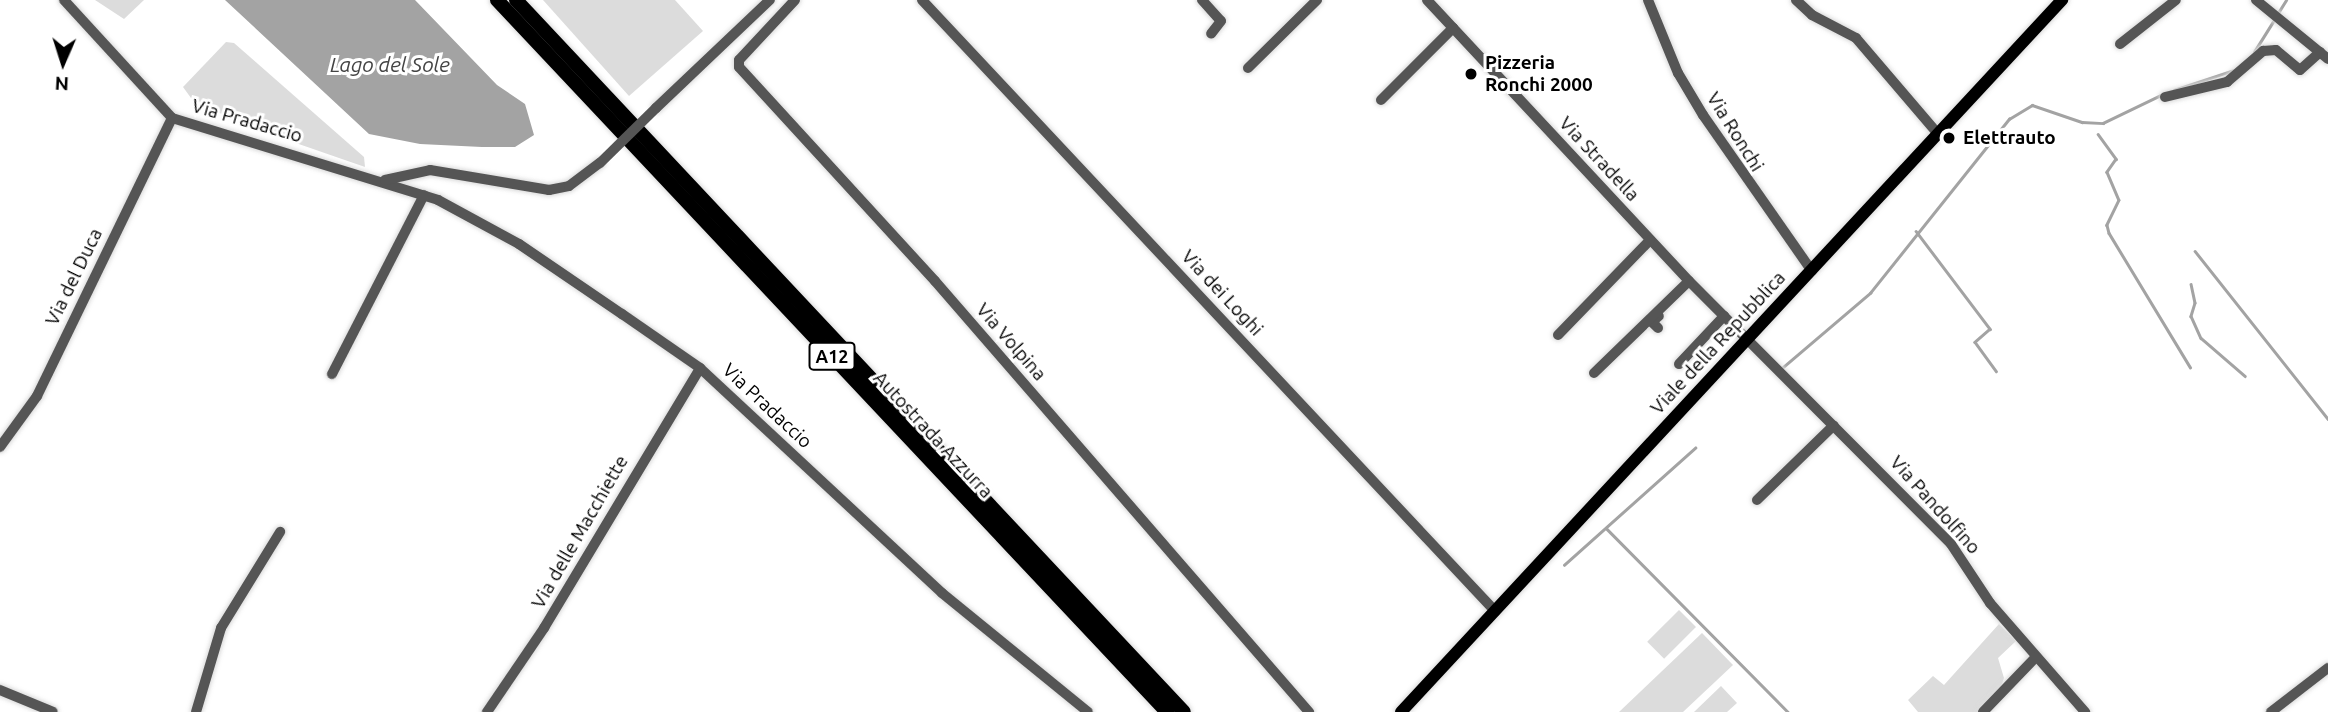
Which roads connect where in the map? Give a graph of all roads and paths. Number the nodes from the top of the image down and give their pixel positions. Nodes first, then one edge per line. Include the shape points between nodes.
1 (64, 0) edge
2 (497, 0) edge
3 (516, 0) edge
4 (770, 0) edge
5 (795, 0) edge
6 (922, 0) edge
7 (1202, 0) edge
8 (1317, 0) edge
9 (1427, 0) edge
10 (1648, 0) edge
11 (1796, 0) edge
12 (2062, 0) edge
13 (2176, 0) edge
14 (2256, 0) edge
15 (1453, 28) junction
16 (1211, 34) dead end
17 (2120, 44) dead end
18 (2324, 56) edge
19 (1248, 68) dead end
20 (2165, 97) dead end
21 (1381, 100) dead end
22 (172, 118) junction
23 (1938, 134) junction
24 (385, 180) junction
25 (424, 195) junction
26 (1650, 240) junction
27 (1812, 271) junction
28 (1690, 282) junction
29 (1724, 316) junction
30 (1658, 328) dead end
31 (1558, 335) dead end
32 (1747, 340) junction
33 (1679, 364) dead end
34 (700, 368) junction
35 (1594, 373) dead end
36 (332, 374) dead end
37 (1834, 425) junction
38 (0, 447) edge
39 (1757, 500) dead end
40 (280, 532) dead end
41 (1495, 611) junction
42 (2036, 657) junction
43 (2328, 668) edge
44 (0, 690) edge
45 (2080, 710) edge
46 (53, 712) edge
47 (196, 712) edge
48 (487, 712) edge
49 (1088, 712) edge
50 (1167, 712) edge
51 (1184, 712) edge
52 (1309, 712) edge
53 (1401, 712) edge
54 (1983, 712) edge
55 (2271, 712) edge

1 - 22 street, Via Pradaccio
2 - 50 highway, Autostrada Azzurra / A12
3 - 51 highway, Autostrada Azzurra / A12
4 - 24 street, Via Pradaccio, bridge via 600,163 569,186 549,190 430,170
5 - 52 street, Via Volpina via 738,60 739,67 936,281
6 - 41 street, Via dei Loghi
7 - 16 street via 1220,22
8 - 19 street
9 - 15 street, Via Stradella
10 - 27 street, Via Ronchi via 1678,73 1703,115
11 - 23 street via 1812,15 1856,38
12 - 23 main road, Viale della Repubblica
13 - 17 street
14 - 18 street
15 - 21 street
15 - 26 street, Via Stradella
18 - 20 street via 2300,70 2276,50 2263,51 2227,82
22 - 24 street, Via Pradaccio
22 - 38 street, Via del Duca via 37,396
23 - 27 main road, Viale della Repubblica
24 - 25 street, Via Pradaccio
25 - 34 street, Via Pradaccio via 519,244
25 - 36 street
26 - 28 street, Via Stradella
26 - 31 street
27 - 32 main road, Viale della Repubblica
28 - 29 street, Via Stradella
28 - 30 street via 1652,322
28 - 35 street
29 - 32 street, Via Stradella
29 - 33 street
32 - 37 street, Via Pandolfino
32 - 41 main road, Viale della Repubblica
34 - 48 street, Via delle Macchiette via 544,628
34 - 49 street, Via Pradaccio via 942,593
37 - 39 street
37 - 42 street, Via Pandolfino via 1951,544 1990,603
40 - 47 street via 221,628
41 - 53 main road, Viale della Repubblica
42 - 45 street, Via Pandolfino
42 - 54 street
43 - 55 street
44 - 46 street

